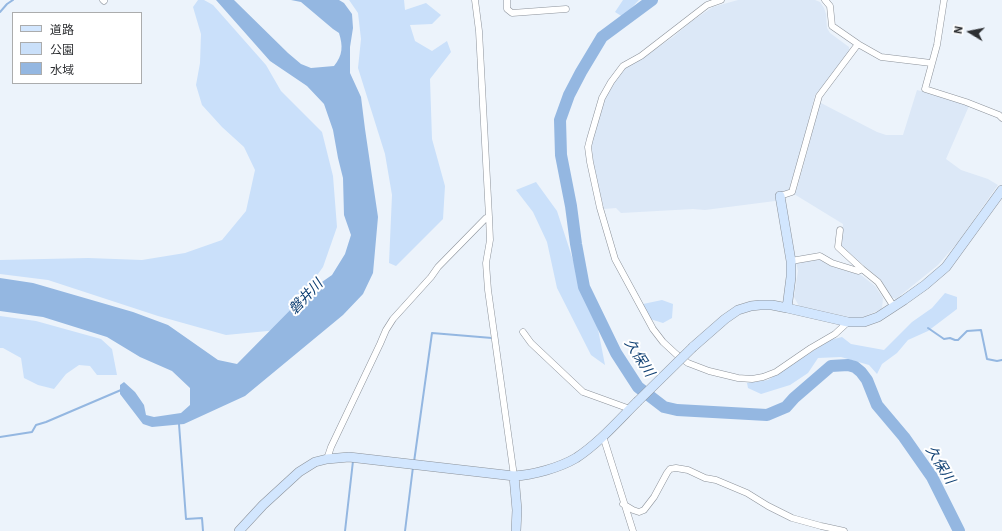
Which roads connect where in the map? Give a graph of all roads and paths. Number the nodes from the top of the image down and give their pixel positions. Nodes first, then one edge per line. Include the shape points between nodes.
1 (475, 0) edge
2 (507, 0) edge
3 (721, 0) edge
4 (825, 0) edge
5 (944, 0) edge
6 (566, 9) dead end
7 (858, 44) junction
8 (931, 64) junction
9 (1002, 118) edge
10 (1002, 190) edge
11 (780, 196) joint
12 (489, 217) junction
13 (840, 230) dead end
14 (791, 261) junction
15 (862, 269) junction
16 (894, 307) junction
17 (787, 308) junction
18 (848, 322) junction
19 (523, 332) dead end
20 (630, 409) junction
21 (603, 436) junction
22 (327, 459) junction
23 (514, 476) junction
24 (624, 504) junction
25 (239, 531) edge
26 (516, 531) edge
27 (633, 531) edge
28 (844, 531) edge

1 - 12 street
2 - 6 street via 507,9 512,13
3 - 18 street via 707,5 641,56 623,66 602,98 588,147 600,208 615,259 653,329 663,342 688,363 709,371 738,378 763,377 776,372 835,334
4 - 7 street via 830,6 832,26
5 - 8 street via 937,45
7 - 8 street via 882,57
7 - 11 street via 819,96 792,192
8 - 9 street via 925,89 966,102
10 - 16 street via 946,267
11 - 14 street
12 - 22 street via 438,267 393,318
12 - 23 street via 490,240 486,264 488,290
13 - 15 street via 838,247
14 - 15 street via 820,256 832,263 858,271
14 - 17 street
15 - 16 street via 878,282
16 - 18 street via 864,322
17 - 18 street
17 - 20 street, bridge via 760,305 738,310 693,347
19 - 20 street via 531,343 583,392
20 - 21 street
21 - 23 street via 586,451 561,465 528,475
21 - 24 street
22 - 23 street via 348,457
22 - 25 street via 315,462 299,472
23 - 26 street
24 - 27 street
24 - 28 street via 639,512 644,510 670,469 676,468 688,470 747,493 792,518

